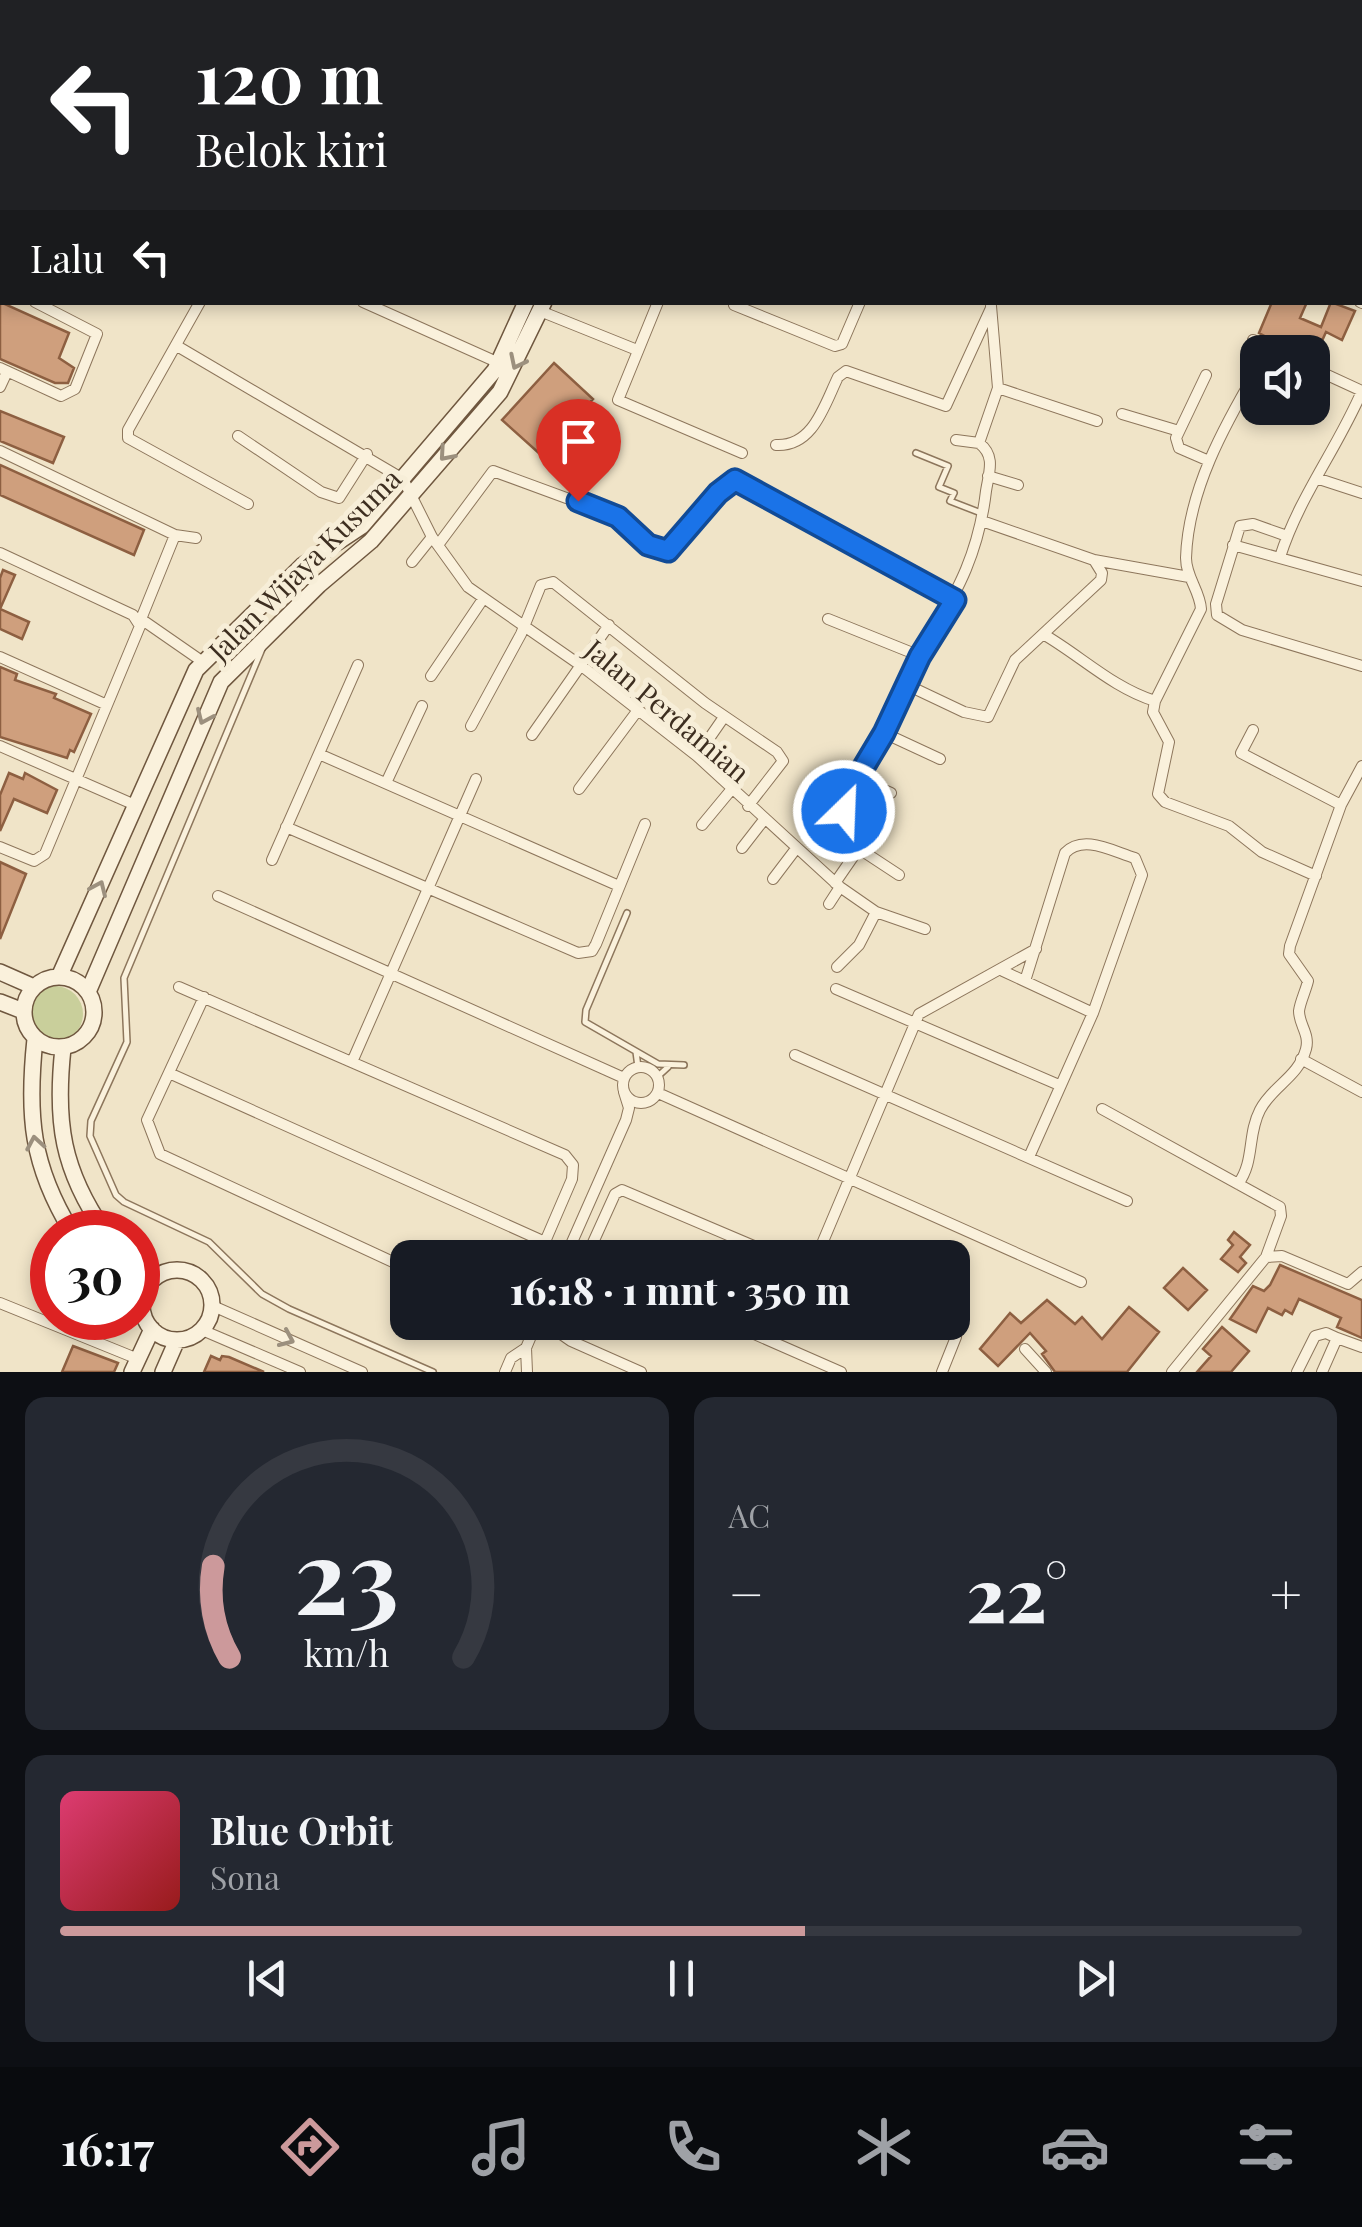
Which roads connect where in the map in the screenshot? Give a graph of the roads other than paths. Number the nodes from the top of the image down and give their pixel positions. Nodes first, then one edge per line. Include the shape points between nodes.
1 (42, 305) edge
2 (198, 305) edge
3 (370, 305) edge
4 (537, 305) edge
5 (657, 305) edge
6 (734, 305) dead end
7 (859, 305) edge
8 (992, 305) edge
9 (992, 305) edge
10 (177, 346) junction
11 (637, 350) junction
12 (499, 363) junction
13 (4, 370) edge
14 (1206, 375) dead end
15 (1330, 376) edge
16 (0, 387) edge
17 (998, 388) junction
18 (1362, 391) edge
19 (1240, 402) edge
20 (1122, 414) dead end
21 (1097, 422) dead end
22 (1179, 432) junction
23 (238, 436) dead end
24 (956, 440) dead end
25 (979, 443) junction
26 (776, 445) dead end
27 (0, 451) edge
28 (916, 452) dead end
29 (742, 453) dead end
30 (367, 454) junction
31 (1208, 461) junction
32 (988, 476) junction
33 (1316, 478) junction
34 (403, 479) junction
35 (1018, 485) dead end
36 (1362, 493) edge
37 (412, 494) junction
38 (248, 504) dead end
39 (983, 518) junction
40 (174, 535) junction
41 (1286, 536) junction
42 (196, 538) dead end
43 (436, 541) junction
44 (1232, 545) junction
45 (0, 553) edge
46 (1280, 557) junction
47 (1094, 560) junction
48 (412, 562) dead end
49 (1189, 577) junction
50 (1362, 580) edge
51 (483, 599) junction
52 (955, 600) junction
53 (828, 619) dead end
54 (609, 625) junction
55 (524, 626) junction
56 (1043, 634) junction
57 (266, 636) junction
58 (0, 656) edge
59 (920, 656) junction
60 (204, 662) junction
61 (358, 665) dead end
62 (583, 666) junction
63 (1362, 666) edge
64 (431, 676) dead end
65 (907, 685) junction
66 (1155, 700) junction
67 (107, 705) junction
68 (422, 706) dead end
69 (638, 710) junction
70 (724, 717) junction
71 (472, 726) dead end
72 (1252, 730) dead end
73 (884, 733) junction
74 (532, 736) dead end
75 (162, 743) junction
76 (0, 746) edge
77 (319, 754) junction
78 (188, 755) junction
79 (696, 756) junction
80 (940, 759) dead end
81 (152, 766) junction
82 (1362, 766) edge
83 (177, 778) junction
84 (858, 778) junction
85 (476, 779) dead end
86 (76, 780) junction
87 (386, 783) junction
88 (579, 789) dead end
89 (731, 790) junction
90 (891, 792) dead end
91 (1340, 804) junction
92 (135, 805) junction
93 (748, 806) junction
94 (460, 816) junction
95 (763, 821) junction
96 (645, 824) dead end
97 (702, 825) dead end
98 (286, 827) junction
99 (0, 847) edge
100 (742, 848) dead end
101 (795, 850) junction
102 (861, 850) junction
103 (272, 860) dead end
104 (899, 875) dead end
105 (1316, 876) junction
106 (773, 879) dead end
107 (838, 885) junction
108 (619, 886) junction
109 (428, 890) junction
110 (218, 896) dead end
111 (829, 904) dead end
112 (628, 912) dead end
113 (876, 912) junction
114 (926, 929) dead end
115 (1037, 949) junction
116 (837, 967) dead end
117 (1002, 971) junction
118 (0, 972) edge
119 (390, 974) junction
120 (60, 977) junction
121 (1025, 981) junction
122 (179, 986) dead end
123 (34, 987) junction
124 (836, 989) dead end
125 (88, 992) junction
126 (204, 997) junction
127 (0, 1002) edge
128 (23, 1011) junction
129 (1093, 1013) junction
130 (915, 1022) junction
131 (35, 1038) junction
132 (63, 1048) junction
133 (636, 1052) junction
134 (795, 1055) dead end
135 (1302, 1059) junction
136 (352, 1062) junction
137 (684, 1064) dead end
138 (668, 1067) junction
139 (638, 1068) junction
140 (169, 1073) junction
141 (657, 1077) junction
142 (624, 1078) junction
143 (1059, 1085) junction
144 (624, 1092) junction
145 (1362, 1092) edge
146 (884, 1094) junction
147 (653, 1097) junction
148 (1102, 1109) dead end
149 (626, 1120) junction
150 (1029, 1157) junction
151 (849, 1178) junction
152 (1238, 1184) junction
153 (1127, 1201) dead end
154 (58, 1210) edge
155 (91, 1210) edge
156 (541, 1240) edge
157 (546, 1240) edge
158 (573, 1240) edge
159 (594, 1240) edge
160 (740, 1240) edge
161 (823, 1240) edge
162 (1266, 1257) junction
163 (390, 1261) edge
164 (1362, 1272) edge
165 (160, 1275) edge
166 (1082, 1282) dead end
167 (0, 1303) edge
168 (212, 1306) junction
169 (202, 1330) junction
170 (160, 1333) edge
171 (1337, 1338) junction
172 (147, 1340) edge
173 (177, 1340) junction
174 (529, 1340) edge
175 (570, 1340) edge
176 (768, 1340) edge
177 (955, 1340) edge
178 (1362, 1347) edge
179 (526, 1348) junction
180 (1025, 1349) dead end
181 (135, 1365) edge
182 (163, 1372) edge
183 (300, 1372) edge
184 (362, 1372) edge
185 (432, 1372) edge
186 (505, 1372) edge
187 (527, 1372) edge
188 (641, 1372) edge
189 (841, 1372) edge
190 (942, 1372) edge
191 (1046, 1372) edge
192 (1172, 1372) edge
193 (1297, 1372) edge
194 (1322, 1372) edge

1 - 13 street via 92,329 96,344 69,396
2 - 10 street
3 - 12 street
4 - 11 street
4 - 12 street, Jalan Wijaya Kusuma
4 -> 37 street, Jalan Wijaya Kusuma via 506,383
5 - 11 street
6 - 7 street via 834,346 842,344
8 - 17 street
9 - 26 street via 946,406 846,371 806,437
10 - 30 street
10 - 38 street via 128,438
11 - 29 street via 618,400
12 - 34 street, Jalan Wijaya Kusuma
13 - 16 street
14 - 22 street
15 - 18 street
17 - 21 street
17 - 25 street
18 - 33 street
19 - 31 street
20 - 22 street
22 - 31 street via 1179,448
23 - 30 street via 339,498
24 - 25 street
25 - 32 street via 991,456
27 - 40 street
28 - 39 lane via 948,466 939,487 954,493 950,501
30 - 34 street
31 - 49 street via 1186,558
32 - 35 street
32 - 39 street
33 - 36 street
33 - 41 street
34 - 37 street, Jalan Perdamian
34 - 60 street, Jalan Wijaya Kusuma via 362,526 303,565
37 - 43 street, Jalan Perdamian
37 - 57 street, Jalan Wijaya Kusuma via 371,541
39 - 47 street
39 - 52 street
40 - 42 street
40 - 60 street via 141,619
41 - 44 street via 1244,524
41 - 46 street
43 - 48 street
43 - 51 street, Jalan Perdamian
43 - 52 street via 493,471 603,510 660,551 677,544 735,480
44 - 46 street
44 - 63 street via 1217,614 1242,630
45 - 67 street via 137,620 139,630
46 - 50 street
47 - 49 street
47 - 56 street via 1102,573 1098,587
49 - 66 street via 1201,610
51 - 55 street, Jalan Perdamian
51 - 64 street
52 - 59 street
53 - 59 street
54 - 55 street via 549,582
54 - 62 street
54 - 70 street
55 - 62 street, Jalan Perdamian
55 - 71 street
56 - 65 street via 1015,660 988,718
56 - 66 street via 1118,686
57 -> 78 street, Jalan Wijaya Kusuma via 221,682
57 - 185 lane via 124,978 127,1042 90,1136 124,1202 209,1242 262,1294 288,1309
58 - 67 street
59 - 65 street
60 - 75 street, Jalan Wijaya Kusuma
61 - 77 street
62 - 69 street, Jalan Perdamian
62 - 74 street
65 - 73 street
66 - 105 street via 1153,712 1169,742 1158,794 1165,802 1229,826 1262,852
67 - 86 street
68 - 87 street
69 - 79 street, Jalan Perdamian
69 - 88 street
70 - 79 street
70 - 93 street via 782,760
72 - 91 street via 1242,753
73 - 80 street
73 - 84 street
75 - 78 street via 172,758
75 - 81 street, Jalan Wijaya Kusuma
76 - 86 street
77 - 87 street
77 - 98 street
78 - 83 street, Jalan Wijaya Kusuma
79 - 89 street, Jalan Perdamian
81 - 83 street via 167,764
81 - 92 street, Jalan Wijaya Kusuma
82 - 91 street
83 - 125 street, Jalan Wijaya Kusuma
84 - 90 street
84 - 102 street via 844,811 865,834
85 - 94 street
86 - 92 street
86 - 99 street via 45,854 34,861
87 - 94 street
89 - 93 street, Jalan Perdamian
89 - 97 street
91 - 105 street
120 -> 92 street, Jalan Wijaya Kusuma
93 - 95 street, Jalan Perdamian
94 - 108 street
94 - 109 street
95 - 100 street
95 - 101 street, Jalan Perdamian
96 - 108 street
98 - 103 street
98 - 109 street
101 - 106 street
101 - 107 street, Jalan Perdamian
102 - 104 street
102 - 107 street
105 - 135 street via 1289,954 1308,981 1298,1014 1307,1038
107 - 111 street
107 - 113 street, Jalan Perdamian
108 - 109 street via 592,951 578,954
109 - 119 street
110 - 119 street
112 - 133 lane via 586,1022
113 - 114 street, Jalan Perdamian
113 - 116 street via 859,945
115 - 117 street
115 - 121 street
115 - 129 street via 1073,844 1134,858 1142,875
117 - 121 street
117 - 130 street via 925,1008
118 - 123 street
119 - 136 street
119 - 142 street
120 - 123 street
120 - 125 street
121 - 129 street
122 - 126 street
123 - 128 street
124 - 130 street
125 - 132 street via 93,1022 82,1039
126 - 136 street
126 - 140 street
127 - 128 street
128 - 131 street
129 - 143 street
130 - 143 street
130 - 146 street
131 - 132 street
154 -> 131 street via 35,1152 29,1101
132 - 155 street via 57,1102 64,1154
133 - 138 lane
133 - 139 lane
134 - 146 street
135 - 145 street
135 - 152 street via 1258,1113 1249,1165
136 - 157 street via 565,1156 573,1164 572,1179
137 - 138 lane
138 - 141 lane
139 - 141 street
139 - 142 street
140 - 156 street
140 - 163 street via 147,1120 154,1146 168,1160
141 - 147 street
142 - 144 street
143 - 150 street
144 - 147 street via 634,1102
144 - 149 street
146 - 150 street
146 - 151 street
147 - 149 street
147 - 151 street
148 - 152 street
149 - 158 street
150 - 153 street
151 - 161 street
151 - 166 street
152 - 162 street via 1280,1207
159 - 160 street via 622,1190
162 - 164 street via 1282,1256 1348,1284
162 - 192 street
165 - 168 street via 191,1272 204,1282
167 - 181 street
168 - 169 street
168 -> 184 street
169 - 173 street
169 - 183 street
170 - 173 street
171 - 178 street
171 - 193 street via 1315,1336
171 - 194 street
172 - 181 street
173 - 182 street
174 - 179 street
175 - 188 street
176 - 189 street
177 - 190 street
179 - 186 street
179 - 187 street
180 - 191 street

